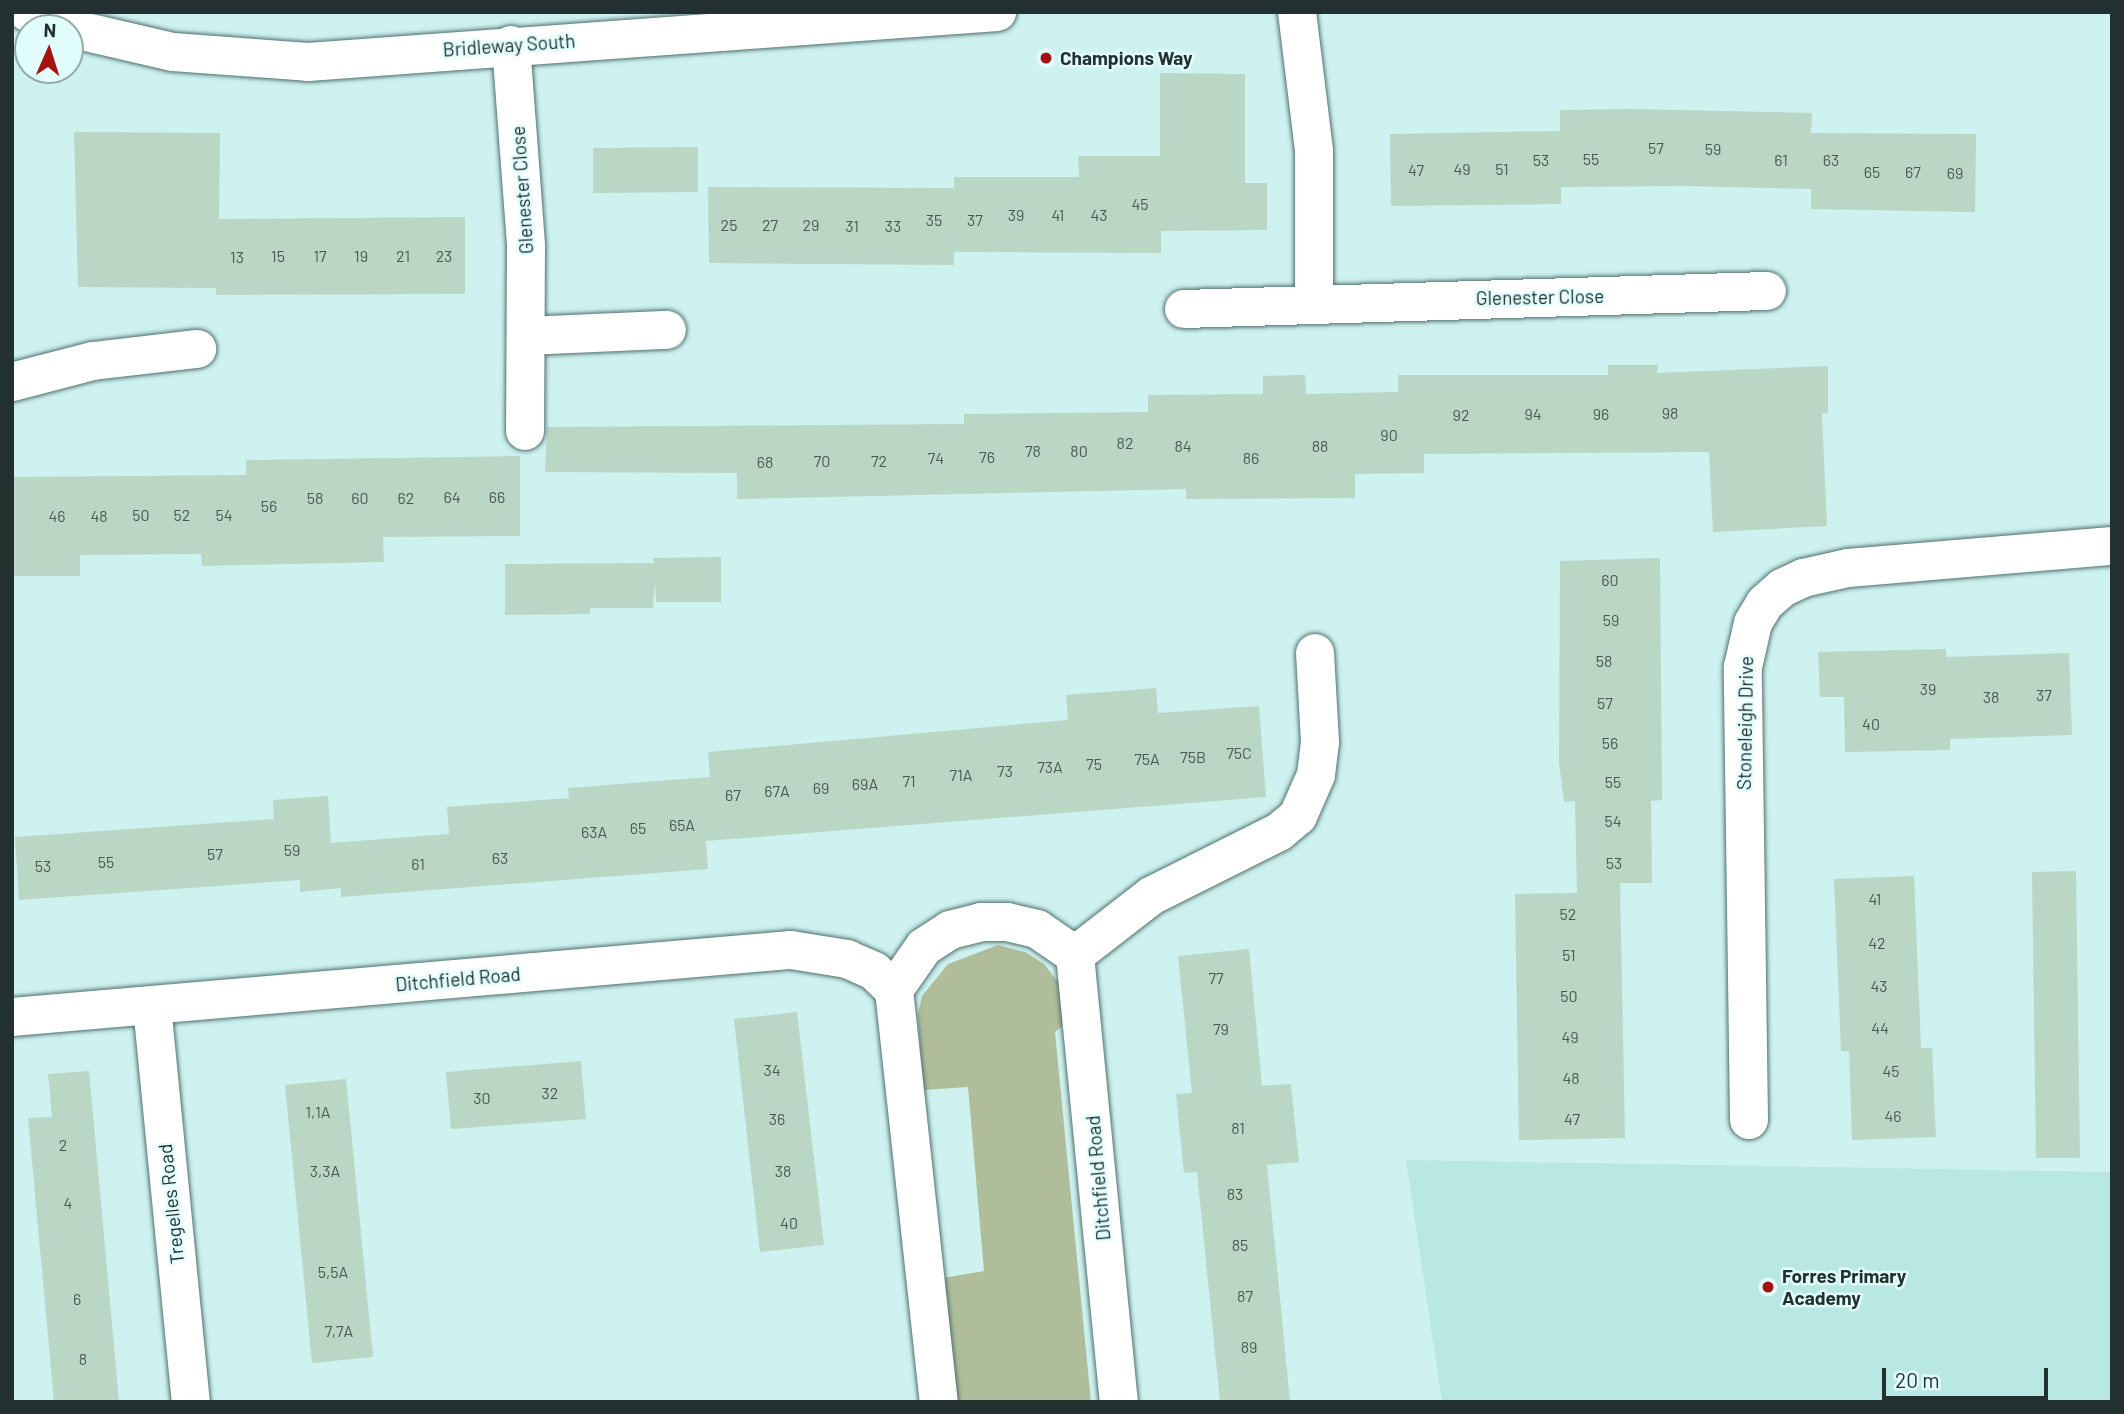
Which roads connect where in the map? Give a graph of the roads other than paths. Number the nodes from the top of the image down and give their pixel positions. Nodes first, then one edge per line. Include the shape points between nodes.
1 (27, 12) edge
2 (1297, 12) edge
3 (982, 13) edge
4 (511, 45) junction
5 (1767, 291) dead end
6 (1314, 303) junction
7 (1184, 309) dead end
8 (667, 330) dead end
9 (527, 336) junction
10 (197, 349) dead end
11 (12, 383) edge
12 (525, 431) dead end
13 (2112, 546) edge
14 (1315, 653) dead end
15 (1074, 955) junction
16 (894, 990) junction
17 (152, 1006) junction
18 (12, 1017) edge
19 (1749, 1120) dead end
20 (191, 1402) edge
21 (939, 1402) edge
22 (1119, 1402) edge

1 - 4 street, Bridleway South via 127,43 267,61
2 - 6 street via 1314,151
3 - 4 street, Bridleway South
4 - 9 street, Glenester Close via 524,197
5 - 6 street, Glenester Close
6 - 7 street, Glenester Close
8 - 9 street
9 - 12 street, Glenester Close
10 - 11 street via 93,360
13 - 19 street, Stoneleigh Drive via 1848,568 1803,578 1765,603 1753,623 1743,667
14 - 15 street via 1318,753 1309,797 1298,816 1279,832 1186,874
15 - 16 street via 1037,929 981,922 950,930 924,947
15 - 22 street, Ditchfield Road
16 - 17 street, Ditchfield Road via 874,971 847,959 792,950
16 - 21 street
17 - 18 street, Ditchfield Road
17 - 20 street, Tregelles Road

